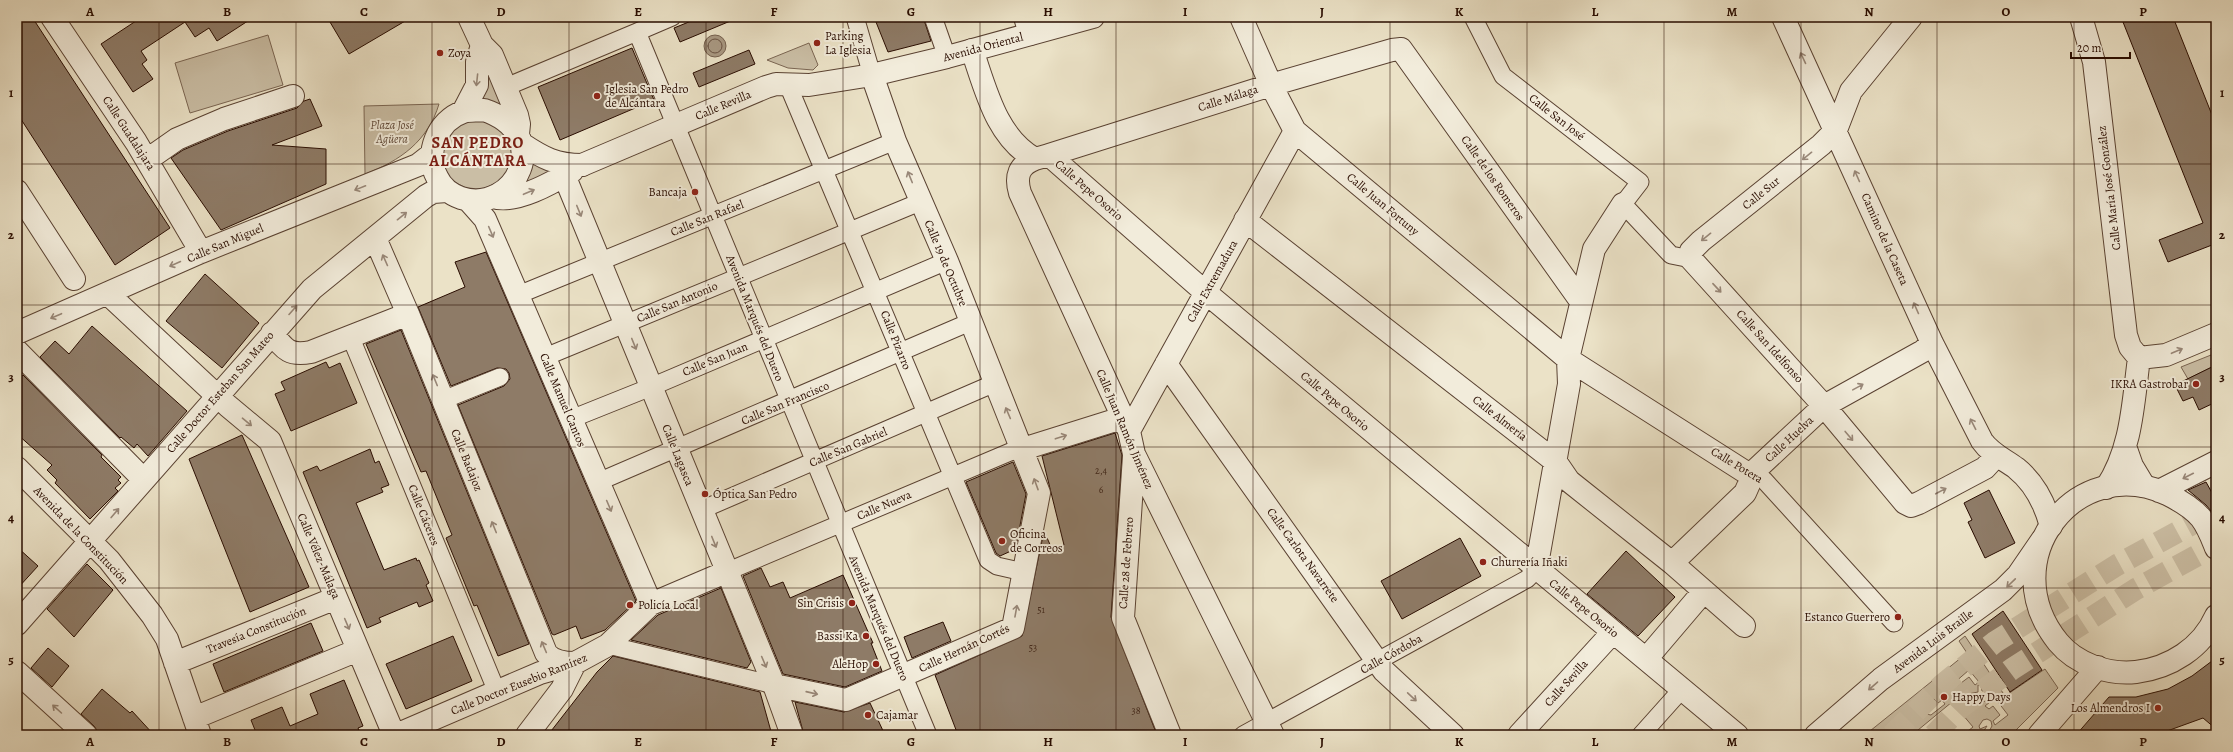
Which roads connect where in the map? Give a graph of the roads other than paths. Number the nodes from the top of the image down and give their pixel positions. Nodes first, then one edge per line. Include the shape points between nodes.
1 (52, 17) edge
2 (469, 17) edge
3 (672, 17) edge
4 (855, 17) edge
5 (933, 17) edge
6 (1093, 17) edge
7 (1240, 17) edge
8 (1473, 17) edge
9 (1783, 17) edge
10 (1911, 17) edge
11 (2081, 17) edge
12 (1027, 26) edge
13 (637, 32) junction
14 (482, 45) junction
15 (972, 50) junction
16 (1406, 55) joint
17 (947, 57) junction
18 (872, 75) junction
19 (788, 85) junction
20 (1270, 85) junction
21 (506, 87) junction
22 (293, 96) dead end
23 (462, 112) junction
24 (676, 125) junction
25 (1836, 130) junction
26 (1295, 131) junction
27 (520, 139) junction
28 (895, 141) junction
29 (432, 154) junction
30 (1042, 157) junction
31 (147, 160) junction
32 (582, 165) junction
33 (824, 170) junction
34 (559, 179) junction
35 (17, 191) edge
36 (447, 191) junction
37 (492, 197) junction
38 (470, 201) junction
39 (920, 202) junction
40 (1623, 204) junction
41 (713, 215) junction
42 (1245, 220) junction
43 (851, 231) junction
44 (375, 238) junction
45 (202, 252) junction
46 (1691, 259) junction
47 (599, 261) junction
48 (947, 261) junction
49 (738, 276) junction
50 (74, 279) dead end
51 (876, 290) junction
52 (1205, 292) junction
53 (108, 294) junction
54 (518, 295) junction
55 (1580, 300) junction
56 (408, 314) junction
57 (970, 322) junction
58 (625, 323) junction
59 (17, 333) edge
60 (272, 333) junction
61 (2216, 334) edge
62 (351, 338) junction
63 (764, 338) junction
64 (1932, 343) junction
65 (17, 351) edge
66 (901, 353) junction
67 (544, 357) junction
68 (2140, 358) junction
69 (1568, 359) junction
70 (1166, 364) junction
71 (500, 377) dead end
72 (995, 383) junction
73 (651, 387) junction
74 (218, 396) junction
75 (443, 400) junction
76 (790, 401) junction
77 (1824, 406) junction
78 (926, 413) junction
79 (571, 419) junction
80 (1125, 425) junction
81 (1024, 449) junction
82 (2126, 449) junction
83 (676, 450) junction
84 (1134, 454) junction
85 (1996, 456) junction
86 (814, 461) junction
87 (1556, 462) junction
88 (2216, 462) edge
89 (17, 468) edge
90 (1750, 475) junction
91 (952, 477) junction
92 (143, 479) junction
93 (598, 482) junction
94 (2106, 488) junction
95 (2152, 488) junction
96 (2036, 490) junction
97 (2071, 504) junction
98 (701, 510) junction
99 (840, 524) junction
100 (2046, 533) junction
101 (89, 542) junction
102 (2216, 548) edge
103 (1672, 563) junction
104 (1536, 570) junction
105 (726, 572) junction
106 (1023, 572) junction
107 (1704, 592) junction
108 (336, 598) junction
109 (651, 604) junction
110 (2215, 621) edge
111 (1894, 623) dead end
112 (17, 624) edge
113 (1744, 626) dead end
114 (1613, 632) junction
115 (608, 646) junction
116 (358, 650) junction
117 (1647, 658) junction
118 (175, 663) junction
119 (575, 663) junction
120 (1381, 666) junction
121 (2098, 667) junction
122 (17, 672) edge
123 (903, 676) junction
124 (774, 685) junction
125 (1683, 688) junction
126 (497, 692) junction
127 (197, 726) edge
128 (1270, 729) edge
129 (86, 735) edge
130 (395, 735) edge
131 (527, 735) edge
132 (792, 735) edge
133 (928, 735) edge
134 (1170, 735) edge
135 (1243, 735) edge
136 (1453, 735) edge
137 (1519, 735) edge
138 (1641, 735) edge
139 (1737, 735) edge
140 (1816, 735) edge
141 (2039, 735) edge

1 - 31 street, Calle Guadalajara
2 - 14 street
3 - 13 street
4 - 18 street
5 - 17 street
6 - 12 street, Avenida Oriental
7 - 20 street, Calle Juan Fortuny
8 - 40 street, Calle San José via 1503,76 1640,182
25 -> 9 street, Camino de la Caseta
10 - 25 street via 1851,91
11 - 68 street, Calle María José González via 2094,62 2126,335 2130,347
12 - 15 street, Avenida Oriental
13 - 21 street
13 - 24 street, Avenida Marqués del Duero
14 - 21 street via 492,55
14 -> 23 street via 477,62 477,85
15 - 17 street, Avenida Oriental
15 - 30 street, Calle Pepe Osorio via 992,109 1010,139 1022,152
16 - 20 street, Calle Málaga via 1401,50 1392,50
16 - 55 street, Calle de los Romeros
17 - 18 street, Avenida Oriental
18 - 19 street, Calle Revilla via 809,85
18 - 28 street, Calle 19 de Octubre
19 - 24 street, Calle Revilla via 776,84 766,87
19 - 33 street, Calle Pizarro
20 - 26 street, Calle Juan Fortuny
20 - 30 street, Calle Málaga
21 - 27 street via 517,115
22 - 31 street via 224,118 177,139
23 - 27 street via 484,110 499,115 511,124
23 - 29 street via 441,128 434,142
24 - 32 street, Calle Revilla
24 - 41 street, Avenida Marqués del Duero
25 -> 46 street, Calle Sur via 1821,145 1701,241 1691,251
64 -> 25 street, Camino de la Caseta
26 - 42 street, Calle Extremadura
26 - 69 street, Calle Juan Fortuny
27 - 32 street, Calle Revilla via 554,163
27 - 37 street via 523,160 516,179 505,190
28 - 33 street, Calle San Rafael
39 -> 28 street, Calle 19 de Octubre
29 - 36 street via 435,175
29 -> 45 street, Calle San Miguel via 418,165
30 - 52 street, Calle Pepe Osorio
30 - 80 street, Calle Juan Ramón Jiménez via 1025,163 1019,171 1017,182 1020,192
31 - 45 street, Calle Guadalajara
32 - 34 street, Calle Revilla
33 - 41 street, Calle San Rafael
33 - 43 street, Calle Pizarro
37 -> 34 street, Calle Revilla via 503,200 516,198
34 -> 47 street, Calle Lagasca via 567,182
35 - 50 street
36 - 38 street
44 -> 36 street, Calle Doctor Esteban San Mateo via 426,196 433,192
37 - 38 street
38 -> 54 street, Calle Manuel Cantos via 485,219
39 - 43 street, Calle San Antonio
39 - 48 street, Calle 19 de Octubre
40 - 46 street via 1671,255
40 - 55 street via 1594,249
41 - 47 street, Calle San Rafael
41 - 49 street, Avenida Marqués del Duero
42 - 52 street, Calle Extremadura
42 - 87 street, Calle Almería
43 - 49 street, Calle San Antonio
43 - 51 street, Calle Pizarro
56 -> 44 street, Calle Badajoz
60 -> 44 street, Calle Doctor Esteban San Mateo via 312,289
45 -> 53 street, Calle San Miguel
46 -> 77 street, Calle San Idelfonso
47 - 54 street, Calle San Rafael
47 - 58 street, Calle Lagasca
48 - 51 street, Calle San Juan
48 - 57 street, Calle 19 de Octubre
49 - 58 street, Calle San Antonio
49 - 63 street, Avenida Marqués del Duero
51 - 63 street, Calle San Juan
51 - 66 street, Calle Pizarro
52 - 70 street, Calle Extremadura
52 - 104 street, Calle Pepe Osorio
53 -> 59 street, Calle San Miguel
53 - 74 street, Calle Vélez-Málaga
54 - 67 street, Calle Manuel Cantos
55 - 69 street
56 - 62 street
75 -> 56 street, Calle Badajoz
57 - 66 street, Calle San Francisco
57 - 72 street, Calle 19 de Octubre
58 - 67 street, Calle San Antonio
58 -> 73 street, Calle Lagasca
60 - 62 street via 285,350 297,355
60 - 74 street, Calle Doctor Esteban San Mateo
68 -> 61 street via 2166,355
62 - 126 street, Calle Cáceres
63 - 73 street, Calle San Juan
63 - 76 street, Avenida Marqués del Duero
77 -> 64 street, Calle Huelva via 1923,351
85 -> 64 street, Camino de la Caseta via 1982,441
65 - 92 street
66 - 76 street, Calle San Francisco
66 - 78 street, Calle Pizarro
67 - 79 street, Calle Manuel Cantos
68 - 82 street
69 - 87 street via 1569,384
69 - 90 street, Calle Potera
70 - 80 street, Calle Extremadura
70 - 120 street, Calle Carlota Navarrete
71 - 75 street
72 - 78 street, Calle San Gabriel
81 -> 72 street, Calle 19 de Octubre
73 - 79 street, Calle San Juan
73 - 83 street, Calle Lagasca
74 - 92 street, Calle Doctor Esteban San Mateo
74 -> 108 street, Calle Vélez-Málaga via 270,441
119 -> 75 street, Calle Badajoz via 557,661 546,653
76 - 83 street, Calle San Francisco
76 - 86 street, Avenida Marqués del Duero
77 -> 85 street, Calle San Idelfonso via 1905,503 1911,506 1985,468
77 - 90 street, Calle Huelva
78 - 86 street, Calle San Gabriel
78 - 91 street, Calle Pizarro
79 - 93 street, Calle Manuel Cantos
81 -> 80 street, Calle Nueva
80 - 84 street, Calle Juan Ramón Jiménez
81 - 91 street, Calle Nueva via 1010,452
106 -> 81 street, Calle Hernán Cortés via 1039,493
82 - 94 street via 2116,473
82 - 95 street via 2132,466
83 - 93 street, Calle San Francisco
83 - 98 street, Calle Lagasca
84 - 128 street, Calle Juan Ramón Jiménez
84 - 134 street, Calle 28 de Febrero via 1123,618
85 - 96 street, Camino de la Caseta via 2025,475
86 - 98 street, Calle San Gabriel
86 - 99 street, Avenida Marqués del Duero
87 - 103 street, Calle Almería via 1569,481
87 - 104 street
88 -> 95 street
89 - 101 street, Avenida de la Constitución
90 - 103 street, Calle Huelva via 1745,493
90 - 111 street, Calle Potera via 1764,480
91 - 99 street, Calle Nueva
91 - 106 street, Calle Pizarro via 988,560 997,566
101 -> 92 street, Calle Doctor Esteban San Mateo
93 -> 109 street, Calle Manuel Cantos
94 - 95 street via 2129,485
94 - 97 street
95 - 102 street via 2178,499 2201,518
96 - 97 street via 2050,498
96 - 100 street
97 - 100 street via 2058,516
98 -> 105 street, Calle Lagasca
99 - 105 street, Calle Nueva
99 - 123 street, Avenida Marqués del Duero
100 - 121 street via 2036,554 2033,572 2033,587 2041,617 2049,632 2064,648 2085,664
100 -> 140 street, Avenida Luis Braille via 2018,575 2003,590 1881,679
101 - 112 street, Calle Doctor Esteban San Mateo
101 - 118 street, Avenida de la Constitución via 109,560 152,615 167,639
103 - 107 street, Calle Almería
104 - 114 street, Calle Pepe Osorio
104 - 120 street, Calle Córdoba via 1527,579
105 - 109 street, Calle Nueva
105 -> 124 street, Calle Lagasca
123 -> 106 street, Calle Hernán Cortés via 1013,628
107 - 113 street, Calle Almería
107 - 117 street
108 -> 116 street, Calle Vélez-Málaga
108 - 118 street, Travesía Constitución
109 - 115 street, Calle Doctor Eusebio Ramírez
110 - 121 street via 2199,642 2181,657 2164,665 2130,673 2114,673
114 - 117 street, Calle Pepe Osorio
114 - 137 street, Calle Sevilla
115 - 119 street, Calle Doctor Eusebio Ramírez
115 - 124 street
116 - 127 street
116 - 130 street, Calle Vélez-Málaga
117 - 125 street, Calle Pepe Osorio
118 - 127 street, Avenida de la Constitución
119 - 126 street, Calle Doctor Eusebio Ramírez via 540,673
119 - 131 street via 562,689
120 - 128 street, Calle Córdoba
120 -> 136 street, Calle Carlota Navarrete
121 - 141 street
129 -> 122 street
124 -> 123 street via 845,701
123 - 133 street, Avenida Marqués del Duero
124 - 132 street, Calle Lagasca
125 - 138 street
125 - 139 street, Calle Pepe Osorio
126 - 130 street, Calle Doctor Eusebio Ramírez
128 - 135 street, Calle Córdoba

